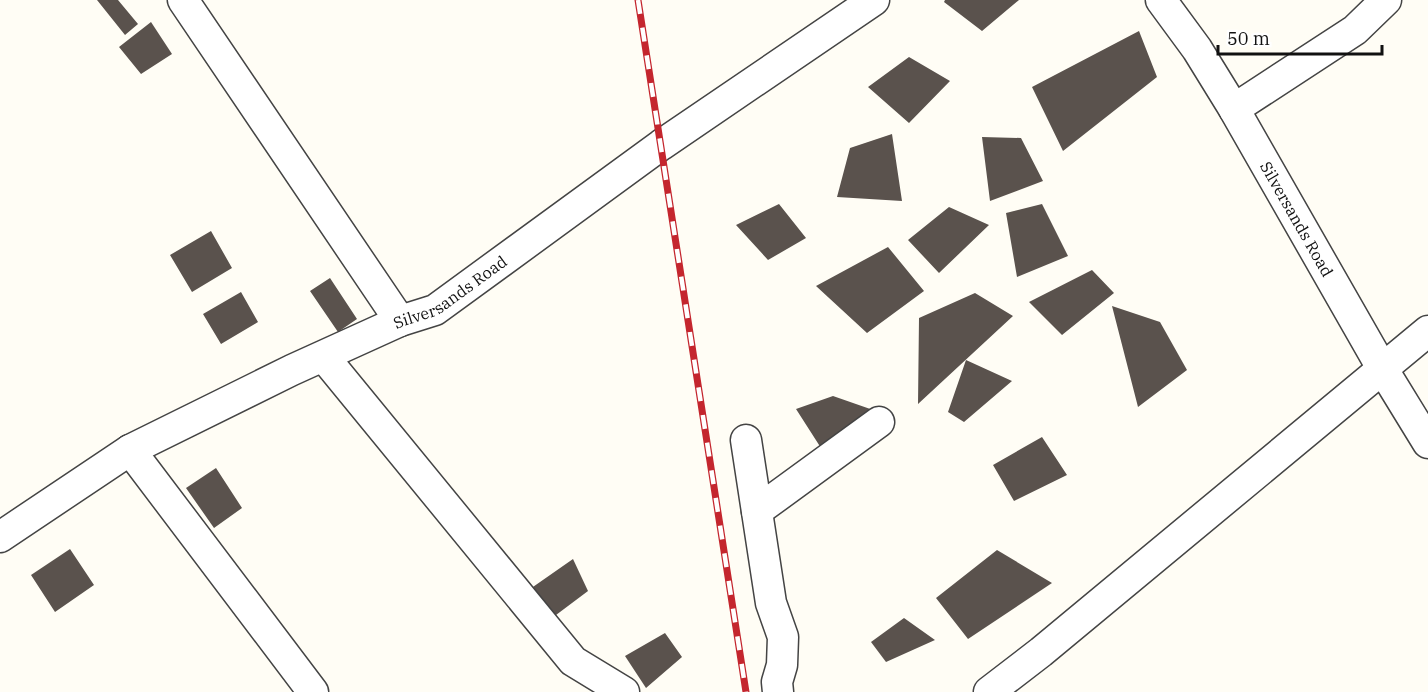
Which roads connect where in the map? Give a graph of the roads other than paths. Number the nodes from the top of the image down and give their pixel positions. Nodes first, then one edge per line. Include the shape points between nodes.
1 (183, 0) edge
2 (1161, 0) edge
3 (1386, 0) edge
4 (866, 2) edge
5 (1234, 109) junction
6 (400, 321) junction
7 (1428, 331) edge
8 (324, 357) junction
9 (1382, 368) junction
10 (879, 422) dead end
11 (746, 440) dead end
12 (1428, 442) edge
13 (130, 450) junction
14 (757, 512) junction
15 (0, 537) edge
16 (313, 692) edge
17 (624, 692) edge
18 (778, 692) edge
19 (989, 692) edge

1 - 6 street
2 - 5 street, Silversands Road
3 - 5 street via 1356,30
4 - 6 street, Silversands Road via 435,310
5 - 9 street, Silversands Road
6 - 8 street, Silversands Road
7 - 9 street
8 - 13 street, Silversands Road
8 - 17 street via 573,661
9 - 12 street, Silversands Road
9 - 19 street
10 - 14 street
11 - 14 street
13 - 15 street, Silversands Road
13 - 16 street
14 - 18 street via 771,603 783,637

